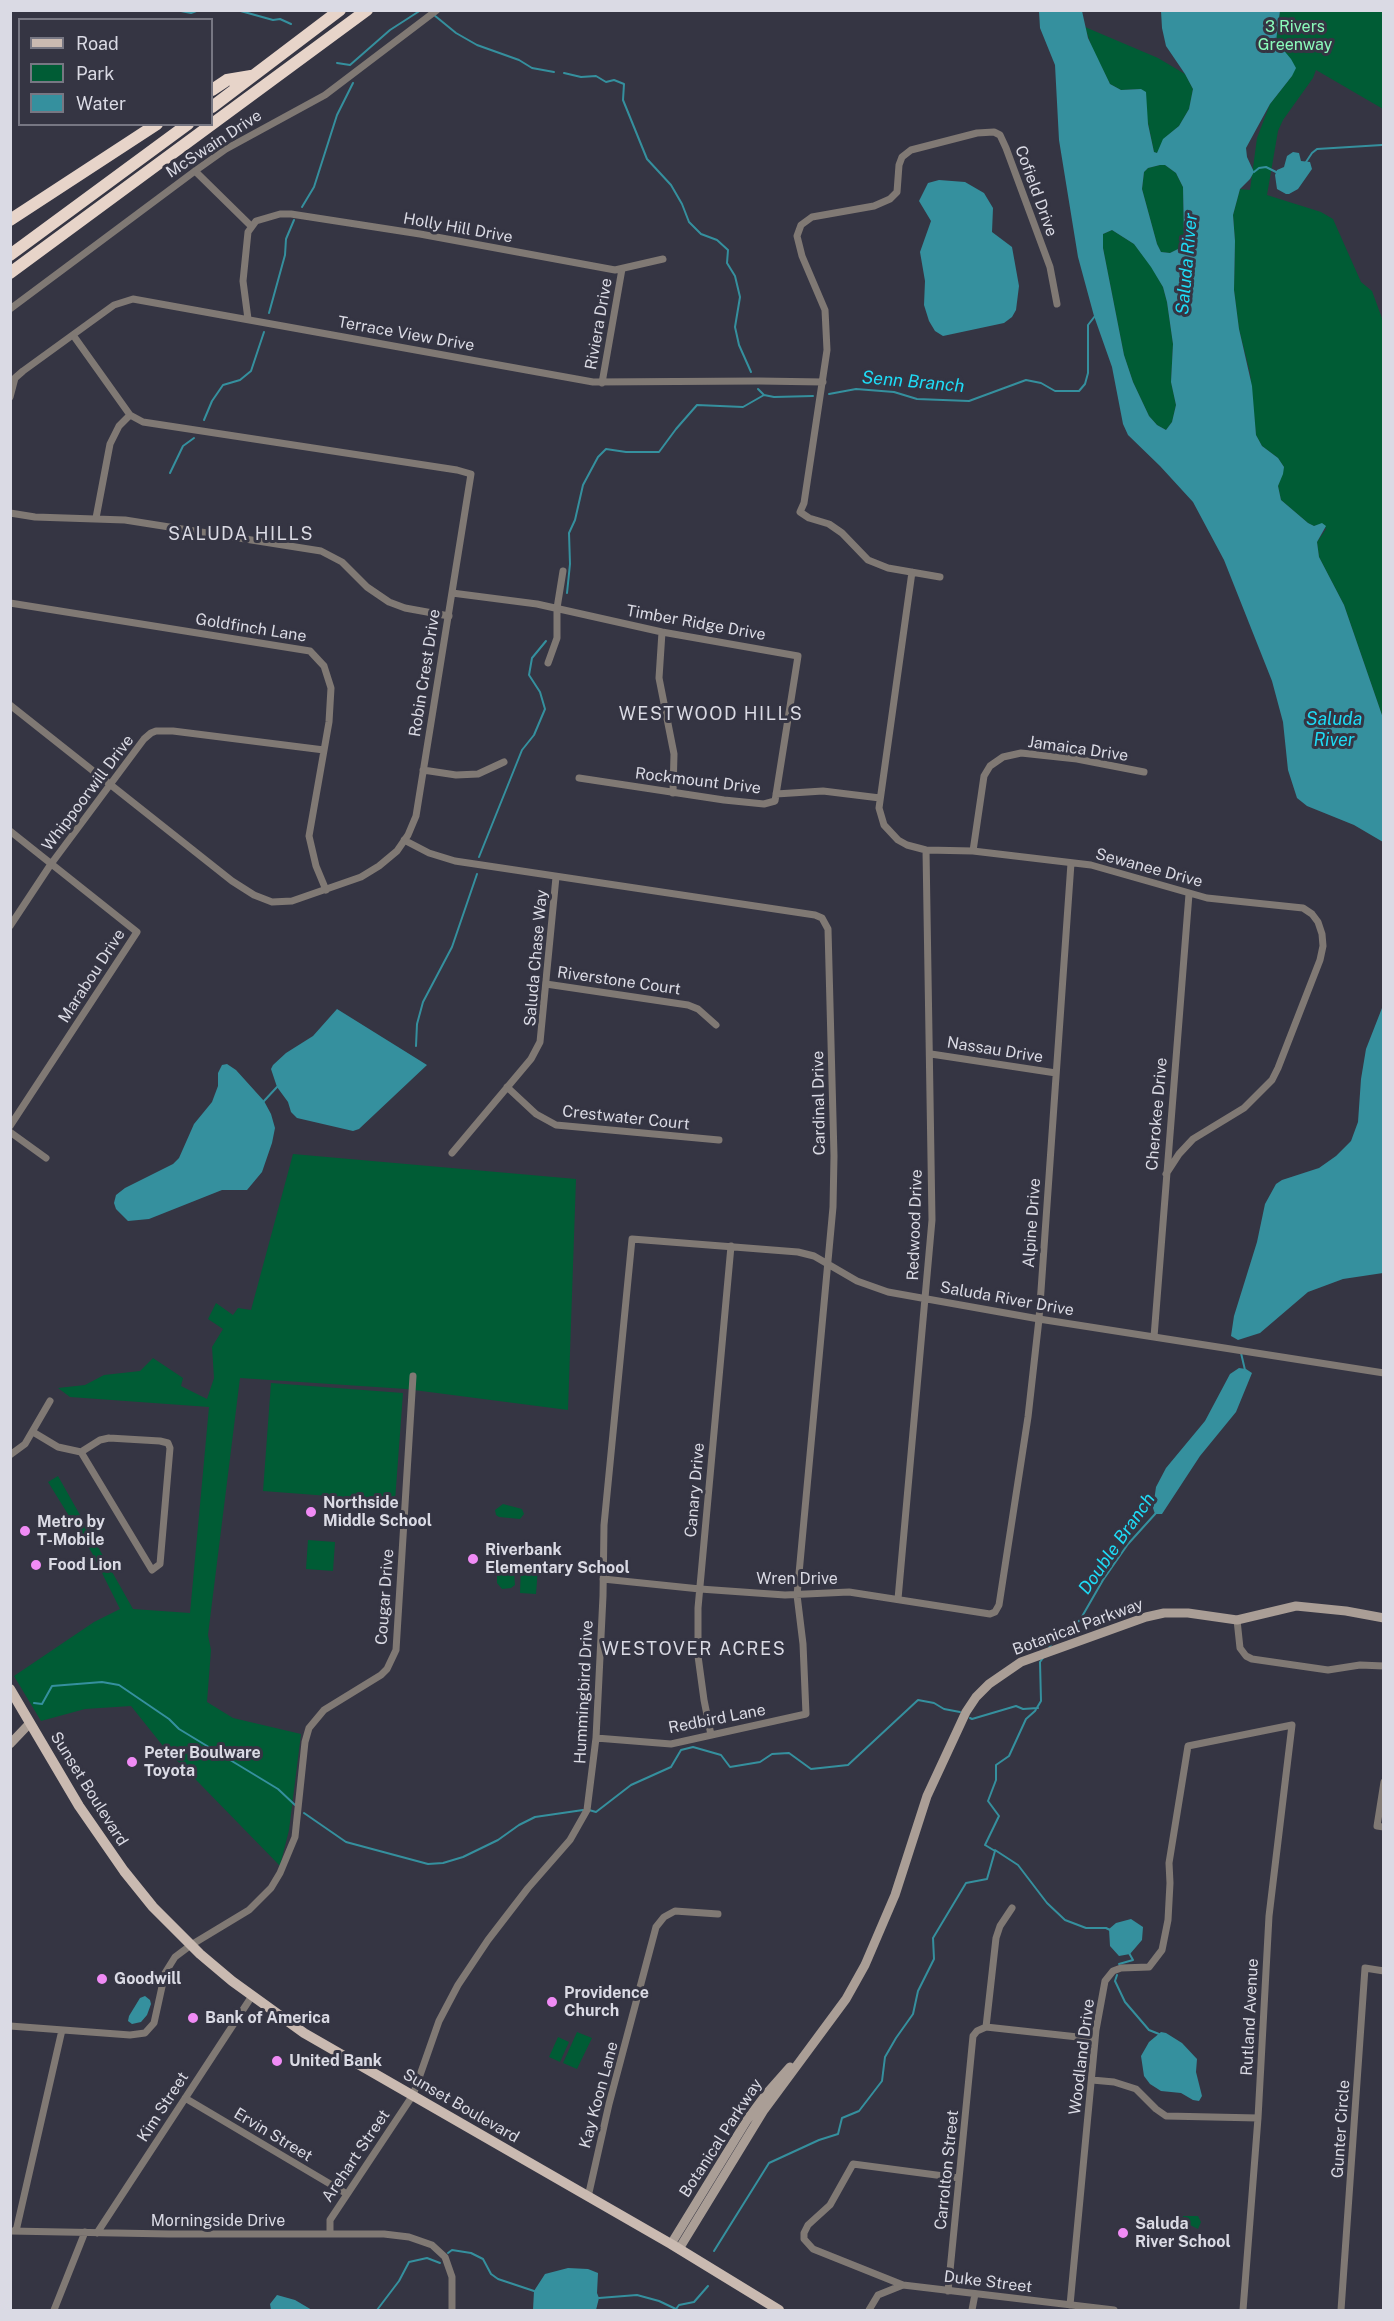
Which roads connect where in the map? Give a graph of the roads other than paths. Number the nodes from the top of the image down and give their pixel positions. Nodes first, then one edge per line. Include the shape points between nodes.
1 (340, 10) edge
2 (367, 10) edge
3 (437, 10) edge
4 (255, 75) junction
5 (213, 89) edge
6 (213, 106) edge
7 (213, 123) edge
8 (154, 126) edge
9 (185, 126) edge
10 (210, 126) edge
11 (195, 171) junction
12 (10, 220) edge
13 (251, 226) junction
14 (10, 255) edge
15 (663, 259) dead end
16 (622, 269) junction
17 (10, 273) edge
18 (1057, 304) dead end
19 (10, 309) edge
20 (248, 319) junction
21 (73, 335) junction
22 (13, 377) edge
23 (823, 382) junction
24 (602, 383) junction
25 (10, 397) edge
26 (130, 415) junction
27 (10, 513) edge
28 (96, 518) junction
29 (563, 571) dead end
30 (912, 572) junction
31 (940, 577) dead end
32 (452, 593) junction
33 (10, 603) edge
34 (557, 608) junction
35 (449, 616) junction
36 (662, 632) junction
37 (548, 663) dead end
38 (10, 705) edge
39 (324, 750) junction
40 (504, 762) dead end
41 (423, 770) junction
42 (1144, 772) dead end
43 (579, 778) dead end
44 (110, 784) junction
45 (673, 793) junction
46 (776, 794) junction
47 (880, 798) junction
48 (10, 831) edge
49 (404, 840) junction
50 (927, 850) junction
51 (973, 851) junction
52 (1071, 863) junction
53 (51, 864) junction
54 (556, 878) junction
55 (326, 890) junction
56 (1189, 894) junction
57 (10, 926) edge
58 (546, 984) junction
59 (716, 1025) dead end
60 (931, 1054) junction
61 (1056, 1073) junction
62 (507, 1087) junction
63 (10, 1126) edge
64 (10, 1132) edge
65 (719, 1140) dead end
66 (452, 1153) dead end
67 (46, 1158) dead end
68 (1166, 1174) junction
69 (632, 1239) joint
70 (730, 1246) junction
71 (828, 1262) junction
72 (926, 1298) junction
73 (1039, 1319) junction
74 (1154, 1337) junction
75 (1383, 1373) edge
76 (413, 1376) dead end
77 (50, 1401) dead end
78 (33, 1432) junction
79 (81, 1452) junction
80 (10, 1455) edge
81 (603, 1579) junction
82 (700, 1589) junction
83 (797, 1595) junction
84 (898, 1599) junction
85 (990, 1614) joint
86 (1383, 1618) edge
87 (1237, 1620) junction
88 (1383, 1666) edge
89 (10, 1689) edge
90 (806, 1714) joint
91 (30, 1723) junction
92 (1292, 1725) joint
93 (711, 1735) junction
94 (596, 1738) junction
95 (10, 1744) edge
96 (1383, 1782) edge
97 (1380, 1826) edge
98 (1012, 1908) dead end
99 (718, 1914) dead end
100 (190, 1945) junction
101 (1383, 1971) edge
102 (252, 1996) junction
103 (10, 2026) edge
104 (986, 2027) junction
105 (62, 2030) junction
106 (1095, 2040) junction
107 (1092, 2080) junction
108 (414, 2095) junction
109 (185, 2098) junction
110 (1258, 2118) junction
111 (959, 2178) junction
112 (347, 2194) junction
113 (588, 2197) junction
114 (13, 2231) edge
115 (84, 2232) junction
116 (97, 2233) junction
117 (330, 2234) junction
118 (675, 2246) junction
119 (903, 2285) junction
120 (948, 2291) junction
121 (975, 2294) junction
122 (1070, 2305) junction
123 (1083, 2309) edge
124 (54, 2310) edge
125 (452, 2310) edge
126 (779, 2310) edge
127 (869, 2310) edge
128 (972, 2310) edge
129 (1114, 2310) edge
130 (1243, 2310) edge
131 (1341, 2310) edge

1 - 4 highway
2 - 7 highway
3 - 11 street, McSwain Drive via 325,94 226,149
4 - 5 highway via 227,80
4 - 6 highway
8 - 12 highway
9 - 14 highway
10 - 17 highway
11 - 13 street
11 - 19 street, McSwain Drive
13 - 16 street, Holly Hill Drive via 269,216 291,214
13 - 20 street via 243,281
15 - 16 street, Holly Hill Drive
16 - 24 street, Riviera Drive
18 - 23 street, Cofield Drive via 1050,267 1000,135 977,133 911,150 902,157 897,192 890,199 874,206 812,218 801,225 797,236 802,256 825,310 827,350
20 - 21 street, Terrace View Drive via 133,299 114,305
20 - 24 street, Terrace View Drive
21 - 22 street, Terrace View Drive
21 - 26 street
22 - 25 street
23 - 24 street, Terrace View Drive
23 - 30 street, Cofield Drive via 800,512 842,533 868,560
26 - 28 street via 110,444
26 - 32 street, Robin Crest Drive via 143,422 471,474
27 - 28 street
28 - 35 street via 321,551 342,562 389,602
29 - 34 street
30 - 31 street
30 - 47 street, Sewanee Drive
32 - 34 street, Timber Ridge Drive
32 - 35 street, Robin Crest Drive
33 - 39 street, Goldfinch Lane via 310,651 324,666 330,688
34 - 36 street, Timber Ridge Drive
34 - 37 street via 557,638
35 - 41 street, Robin Crest Drive
36 - 45 street via 659,678 674,754
36 - 46 street, Timber Ridge Drive via 798,656
38 - 44 street, Robin Crest Drive
39 - 44 street, Whippoorwill Drive via 156,731 144,739
39 - 55 street, Goldfinch Lane via 309,836
40 - 41 street via 478,774
41 - 49 street, Robin Crest Drive via 416,816
42 - 51 street, Jamaica Drive via 1021,753 1003,757 984,776
43 - 45 street, Rockmount Drive
44 - 53 street, Whippoorwill Drive
44 - 55 street, Robin Crest Drive via 254,895 281,902
45 - 46 street, Rockmount Drive via 764,804 775,801
46 - 47 street, Rockmount Drive via 823,791
47 - 50 street, Sewanee Drive via 881,818 890,833 907,845
48 - 53 street
49 - 54 street, Cardinal Drive via 444,859
49 - 55 street, Robin Crest Drive via 379,866
50 - 51 street, Sewanee Drive
50 - 60 street, Redwood Drive
51 - 52 street, Sewanee Drive
52 - 56 street, Sewanee Drive via 1111,870
52 - 61 street, Alpine Drive
53 - 57 street, Whippoorwill Drive
53 - 63 street, Marabou Drive via 137,932
54 - 58 street, Saluda Chase Way
54 - 71 street, Cardinal Drive via 815,915 826,923 834,1156
56 - 68 street, Cherokee Drive
56 - 68 street, Sewanee Drive via 1227,902 1303,908 1318,922 1323,946 1272,1080 1244,1108 1193,1139
58 - 59 street, Riverstone Court via 688,1005
58 - 62 street, Saluda Chase Way via 540,1042
60 - 61 street, Nassau Drive
60 - 72 street, Redwood Drive via 932,1220
61 - 73 street, Alpine Drive
62 - 65 street, Crestwater Court via 536,1114 556,1125
62 - 66 street, Saluda Chase Way
64 - 67 street
68 - 74 street, Cherokee Drive
69 - 70 street, Saluda River Drive
69 - 81 street, Hummingbird Drive via 604,1525
70 - 71 street, Saluda River Drive via 798,1252
70 - 82 street, Canary Drive
71 - 72 street, Saluda River Drive via 872,1288
71 - 83 street, Cardinal Drive
72 - 73 street, Saluda River Drive
72 - 84 street, Redwood Drive
73 - 74 street, Saluda River Drive
73 - 85 street, Alpine Drive via 999,1605
74 - 75 street, Saluda River Drive
76 - 100 street, Cougar Drive via 396,1650 392,1661 381,1675 324,1710 309,1728 295,1837 271,1888 249,1910
77 - 78 street
78 - 79 street via 58,1447
78 - 80 street
79 - 79 street via 135,1542 152,1570 160,1564 168,1443 109,1438
81 - 82 street, Wren Drive
81 - 94 street, Hummingbird Drive
82 - 83 street, Wren Drive
82 - 93 street, Canary Drive via 698,1656
83 - 84 street, Wren Drive via 849,1592
83 - 90 street, Cardinal Drive
84 - 85 street, Wren Drive
86 - 87 street, Botanical Parkway via 1296,1606
87 - 88 street via 1240,1648 1252,1659 1322,1670
87 - 118 street, Botanical Parkway via 1188,1612 1146,1617 1029,1659 989,1683 966,1712 921,1812 895,1895 865,1965 846,1999 764,2110
89 - 91 main road, Sunset Boulevard
90 - 93 street, Redbird Lane
91 - 95 street
91 - 100 main road, Sunset Boulevard via 79,1806 124,1871
92 - 106 street, Woodland Drive via 1188,1746 1169,1863 1168,1920 1162,1950 1149,1967 1121,1968 1107,1976
92 - 110 street, Rutland Avenue via 1269,1916
93 - 94 street, Redbird Lane via 671,1744
94 - 108 street, Hummingbird Drive via 590,1801 579,1826 492,1934 458,1985 439,2021
96 - 97 street
98 - 104 street via 996,1938
99 - 113 street, Kay Koon Lane via 675,1911 656,1927
100 - 102 main road, Sunset Boulevard
100 - 105 street, Cougar Drive via 175,1957 165,1973 157,2018 150,2030 130,2035
101 - 131 street, Gunter Circle via 1365,1968
102 - 108 main road, Sunset Boulevard via 304,2033
102 - 109 street, Kim Street
103 - 105 street
104 - 106 street
104 - 111 street, Carrolton Street via 973,2036
105 - 114 street
106 - 107 street, Woodland Drive
107 - 110 street via 1136,2089 1166,2116
107 - 122 street, Woodland Drive
108 - 112 street, Arehart Street
108 - 113 main road, Sunset Boulevard
109 - 112 street, Ervin Street
109 - 116 street, Kim Street
110 - 130 street, Rutland Avenue
111 - 119 street, Duke Street via 853,2164 830,2205 808,2225 804,2233 813,2249
111 - 120 street, Carrolton Street
112 - 117 street, Arehart Street via 330,2220
113 - 118 main road, Sunset Boulevard
114 - 115 street, Morningside Drive
115 - 116 street, Morningside Drive
115 - 124 street
116 - 117 street, Morningside Drive
117 - 125 street, Morningside Drive via 384,2234 424,2241 438,2250 449,2265
118 - 126 main road, Sunset Boulevard
119 - 120 street, Duke Street
119 - 127 street via 878,2295
120 - 121 street, Duke Street
121 - 122 street, Duke Street
121 - 128 street
122 - 123 street, Duke Street
123 - 129 street, Duke Street

